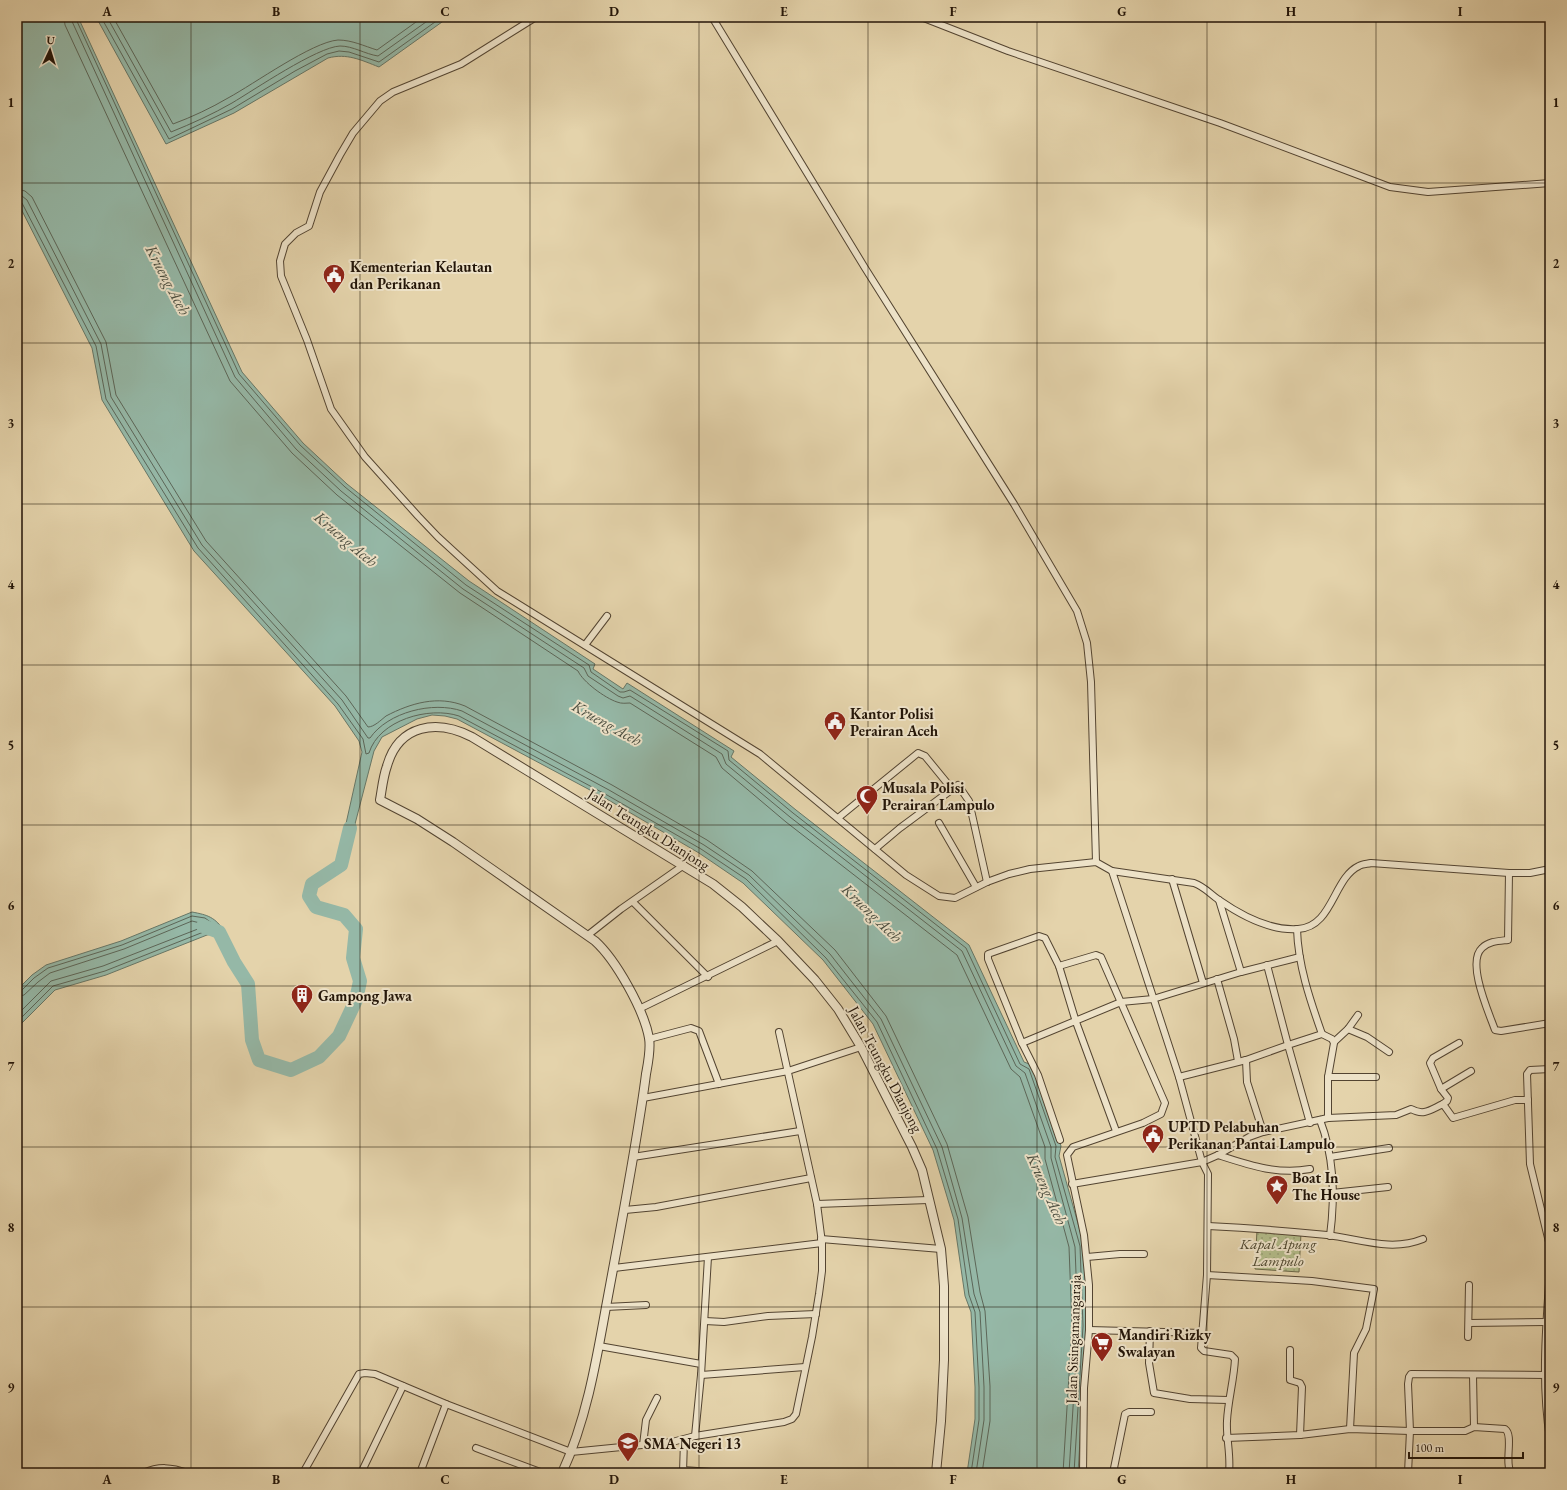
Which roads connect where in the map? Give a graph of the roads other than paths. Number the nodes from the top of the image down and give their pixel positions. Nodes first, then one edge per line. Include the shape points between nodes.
1 (536, 17) edge
2 (712, 17) edge
3 (921, 17) edge
4 (1550, 184) edge
5 (607, 616) dead end
6 (585, 645) junction
7 (952, 789) junction
8 (838, 818) junction
9 (939, 823) dead end
10 (875, 849) junction
11 (1096, 862) junction
12 (684, 865) junction
13 (1550, 870) edge
14 (1112, 871) junction
15 (1510, 873) junction
16 (1172, 879) junction
17 (987, 882) junction
18 (976, 887) junction
19 (1219, 900) junction
20 (633, 902) junction
21 (1297, 929) junction
22 (588, 935) junction
23 (778, 941) junction
24 (1300, 957) junction
25 (1267, 965) junction
26 (1059, 966) junction
27 (1242, 972) junction
28 (708, 977) junction
29 (1217, 979) junction
30 (1203, 983) junction
31 (1153, 998) junction
32 (1121, 1002) junction
33 (639, 1009) junction
34 (1358, 1014) dead end
35 (1076, 1022) junction
36 (1550, 1023) edge
37 (1348, 1029) junction
38 (779, 1032) dead end
39 (1322, 1034) junction
40 (649, 1039) junction
41 (1334, 1042) junction
42 (1022, 1043) junction
43 (1459, 1043) dead end
44 (1288, 1045) junction
45 (862, 1047) junction
46 (1389, 1052) dead end
47 (1246, 1060) junction
48 (1238, 1061) junction
49 (1550, 1069) edge
50 (788, 1071) junction
51 (1471, 1071) dead end
52 (1179, 1077) junction
53 (1328, 1077) junction
54 (1376, 1077) dead end
55 (719, 1084) junction
56 (1441, 1089) junction
57 (643, 1098) junction
58 (1528, 1100) junction
59 (1443, 1104) junction
60 (1328, 1118) junction
61 (1320, 1120) junction
62 (1310, 1123) junction
63 (800, 1131) junction
64 (1116, 1131) junction
65 (1263, 1132) junction
66 (1060, 1140) dead end
67 (1389, 1148) dead end
68 (1218, 1155) junction
69 (633, 1157) junction
70 (1330, 1157) junction
71 (1202, 1162) junction
72 (1310, 1169) dead end
73 (811, 1178) junction
74 (1072, 1184) junction
75 (1388, 1187) dead end
76 (1332, 1193) junction
77 (928, 1200) junction
78 (817, 1204) junction
79 (625, 1210) junction
80 (1208, 1226) junction
81 (1330, 1236) junction
82 (1424, 1239) dead end
83 (821, 1241) junction
84 (1550, 1246) edge
85 (941, 1249) junction
86 (1144, 1254) dead end
87 (1087, 1257) junction
88 (708, 1258) junction
89 (614, 1268) junction
90 (1550, 1270) edge
91 (1207, 1275) junction
92 (1469, 1284) dead end
93 (646, 1305) dead end
94 (606, 1307) junction
95 (816, 1314) junction
96 (705, 1321) junction
97 (1546, 1322) junction
98 (1469, 1323) junction
99 (1089, 1330) junction
100 (1150, 1331) junction
101 (1202, 1333) junction
102 (1468, 1337) dead end
103 (599, 1346) junction
104 (1290, 1350) dead end
105 (701, 1364) junction
106 (805, 1368) junction
107 (701, 1375) junction
108 (1473, 1375) junction
109 (1546, 1375) junction
110 (403, 1386) junction
111 (657, 1398) dead end
112 (1228, 1400) junction
113 (446, 1404) junction
114 (1151, 1412) dead end
115 (1474, 1427) junction
116 (1350, 1429) junction
117 (1410, 1432) junction
118 (1300, 1435) junction
119 (695, 1436) junction
120 (1226, 1438) junction
121 (1550, 1439) edge
122 (684, 1440) junction
123 (642, 1445) junction
124 (476, 1448) dead end
125 (571, 1452) junction
126 (683, 1471) edge
127 (1408, 1472) edge
128 (143, 1473) edge
129 (188, 1473) edge
130 (303, 1473) edge
131 (361, 1473) edge
132 (420, 1473) edge
133 (543, 1473) edge
134 (562, 1473) edge
135 (724, 1473) edge
136 (936, 1473) edge
137 (1083, 1473) edge
138 (1113, 1473) edge
139 (1229, 1473) edge
140 (1443, 1473) edge
141 (1511, 1473) edge

1 - 6 street via 461,64 393,92 380,100 353,133 340,155 320,192 309,226 296,233 285,244 281,255 280,276 328,403 365,458 438,537 497,591
2 - 11 street via 865,268 1014,504 1077,611 1087,643 1090,676
3 - 4 street via 1008,51 1220,122 1390,187 1428,192
5 - 6 street
6 - 8 street via 760,754
7 - 8 street via 925,756 918,753
7 - 10 street
7 - 17 street via 958,785 969,801
8 - 10 street
9 - 18 street
10 - 18 street via 919,884 943,898 954,898
11 - 14 street
11 - 17 street via 1018,871
12 - 20 street
12 - 22 street, Jalan Teungku Dianjong via 472,737 451,728 427,727 415,730 404,738 396,746 387,766 380,800 453,842
12 - 23 street, Jalan Teungku Dianjong via 727,894
13 - 15 street
14 - 16 street
14 - 31 street
15 - 21 street via 1371,863 1359,865 1351,872 1322,917 1314,925
15 - 36 street via 1508,940 1490,943 1481,948 1477,956 1476,970 1495,1030
16 - 19 street via 1204,887
16 - 30 street
17 - 18 street
19 - 21 street via 1251,919 1280,929
19 - 27 street
20 - 22 street
20 - 28 street
21 - 24 street
22 - 33 street via 604,950 629,988
23 - 28 street
23 - 45 street, Jalan Teungku Dianjong via 827,995
24 - 25 street
24 - 39 street
25 - 27 street
25 - 44 street
26 - 32 street via 1099,955
26 - 35 street
26 - 42 street via 1042,936 988,954
27 - 29 street
28 - 33 street
29 - 30 street
29 - 48 street
30 - 31 street
31 - 32 street
31 - 52 street
32 - 35 street
32 - 64 street via 1164,1103 1161,1114 1143,1123
33 - 40 street
34 - 37 street
35 - 42 street
35 - 64 street
37 - 41 street
37 - 46 street via 1367,1037
38 - 50 street
39 - 41 street
39 - 44 street
40 - 55 street via 691,1028 699,1031
40 - 57 street
41 - 53 street
42 - 66 street via 1038,1075
43 - 56 street via 1433,1058 1430,1063
44 - 47 street
44 - 62 street
45 - 50 street
45 - 77 street, Jalan Teungku Dianjong via 912,1146 922,1170
47 - 48 street
47 - 65 street via 1247,1082
48 - 52 street
49 - 58 street via 1528,1071
50 - 55 street
50 - 63 street
51 - 56 street
52 - 71 street
53 - 54 street
53 - 60 street
55 - 57 street
56 - 59 street via 1448,1098
57 - 69 street
58 - 59 street via 1515,1100 1453,1118
58 - 84 street via 1530,1164
59 - 60 street via 1422,1113 1416,1113 1411,1109 1396,1115
60 - 61 street
61 - 62 street
61 - 70 street
62 - 65 street
63 - 69 street
63 - 73 street
64 - 74 street, Jalan Sisingamangaraja via 1070,1150 1067,1162
65 - 68 street
67 - 70 street
68 - 71 street
68 - 72 street via 1268,1170 1293,1172
69 - 79 street
70 - 76 street
71 - 74 street
71 - 80 street via 1208,1174
73 - 78 street
73 - 79 street via 656,1207
74 - 87 street, Jalan Sisingamangaraja
75 - 76 street
76 - 81 street
77 - 78 street
77 - 85 street, Jalan Teungku Dianjong
78 - 83 street
79 - 89 street
80 - 81 street
80 - 91 street
81 - 82 street via 1392,1245
83 - 85 street
83 - 88 street
83 - 95 street via 822,1271
85 - 136 street, Jalan Teungku Dianjong via 944,1360
86 - 87 street
87 - 99 street, Jalan Sisingamangaraja
88 - 89 street
88 - 96 street
89 - 94 street
90 - 97 street
91 - 101 street
91 - 116 street via 1312,1281 1374,1289 1366,1329 1354,1353
92 - 98 street
93 - 94 street
94 - 103 street
95 - 96 street via 768,1316 724,1322
95 - 106 street
96 - 105 street
97 - 98 street
97 - 109 street
98 - 102 street
99 - 100 street
99 - 137 street, Jalan Sisingamangaraja via 1084,1388
100 - 101 street
100 - 112 street via 1149,1363 1154,1393 1190,1399
101 - 112 street via 1202,1350 1232,1355 1235,1359
103 - 105 street
103 - 125 street via 588,1398
104 - 118 street via 1290,1380 1300,1383 1302,1387
105 - 107 street
106 - 107 street
106 - 119 street via 796,1414 792,1419
107 - 119 street
108 - 109 street
108 - 115 street
108 - 117 street via 1411,1374 1408,1377
109 - 121 street
110 - 113 street
110 - 130 street via 375,1374 359,1374
110 - 131 street
111 - 123 street via 646,1420
112 - 120 street
113 - 125 street
113 - 132 street
114 - 138 street via 1125,1414
115 - 117 street via 1465,1430
115 - 141 street via 1508,1431 1508,1467
116 - 117 street
116 - 118 street
117 - 127 street
118 - 120 street
119 - 122 street
120 - 139 street
122 - 123 street
122 - 126 street
123 - 125 street
124 - 133 street
125 - 134 street
126 - 135 street
127 - 140 street
128 - 129 street via 154,1468 166,1467

